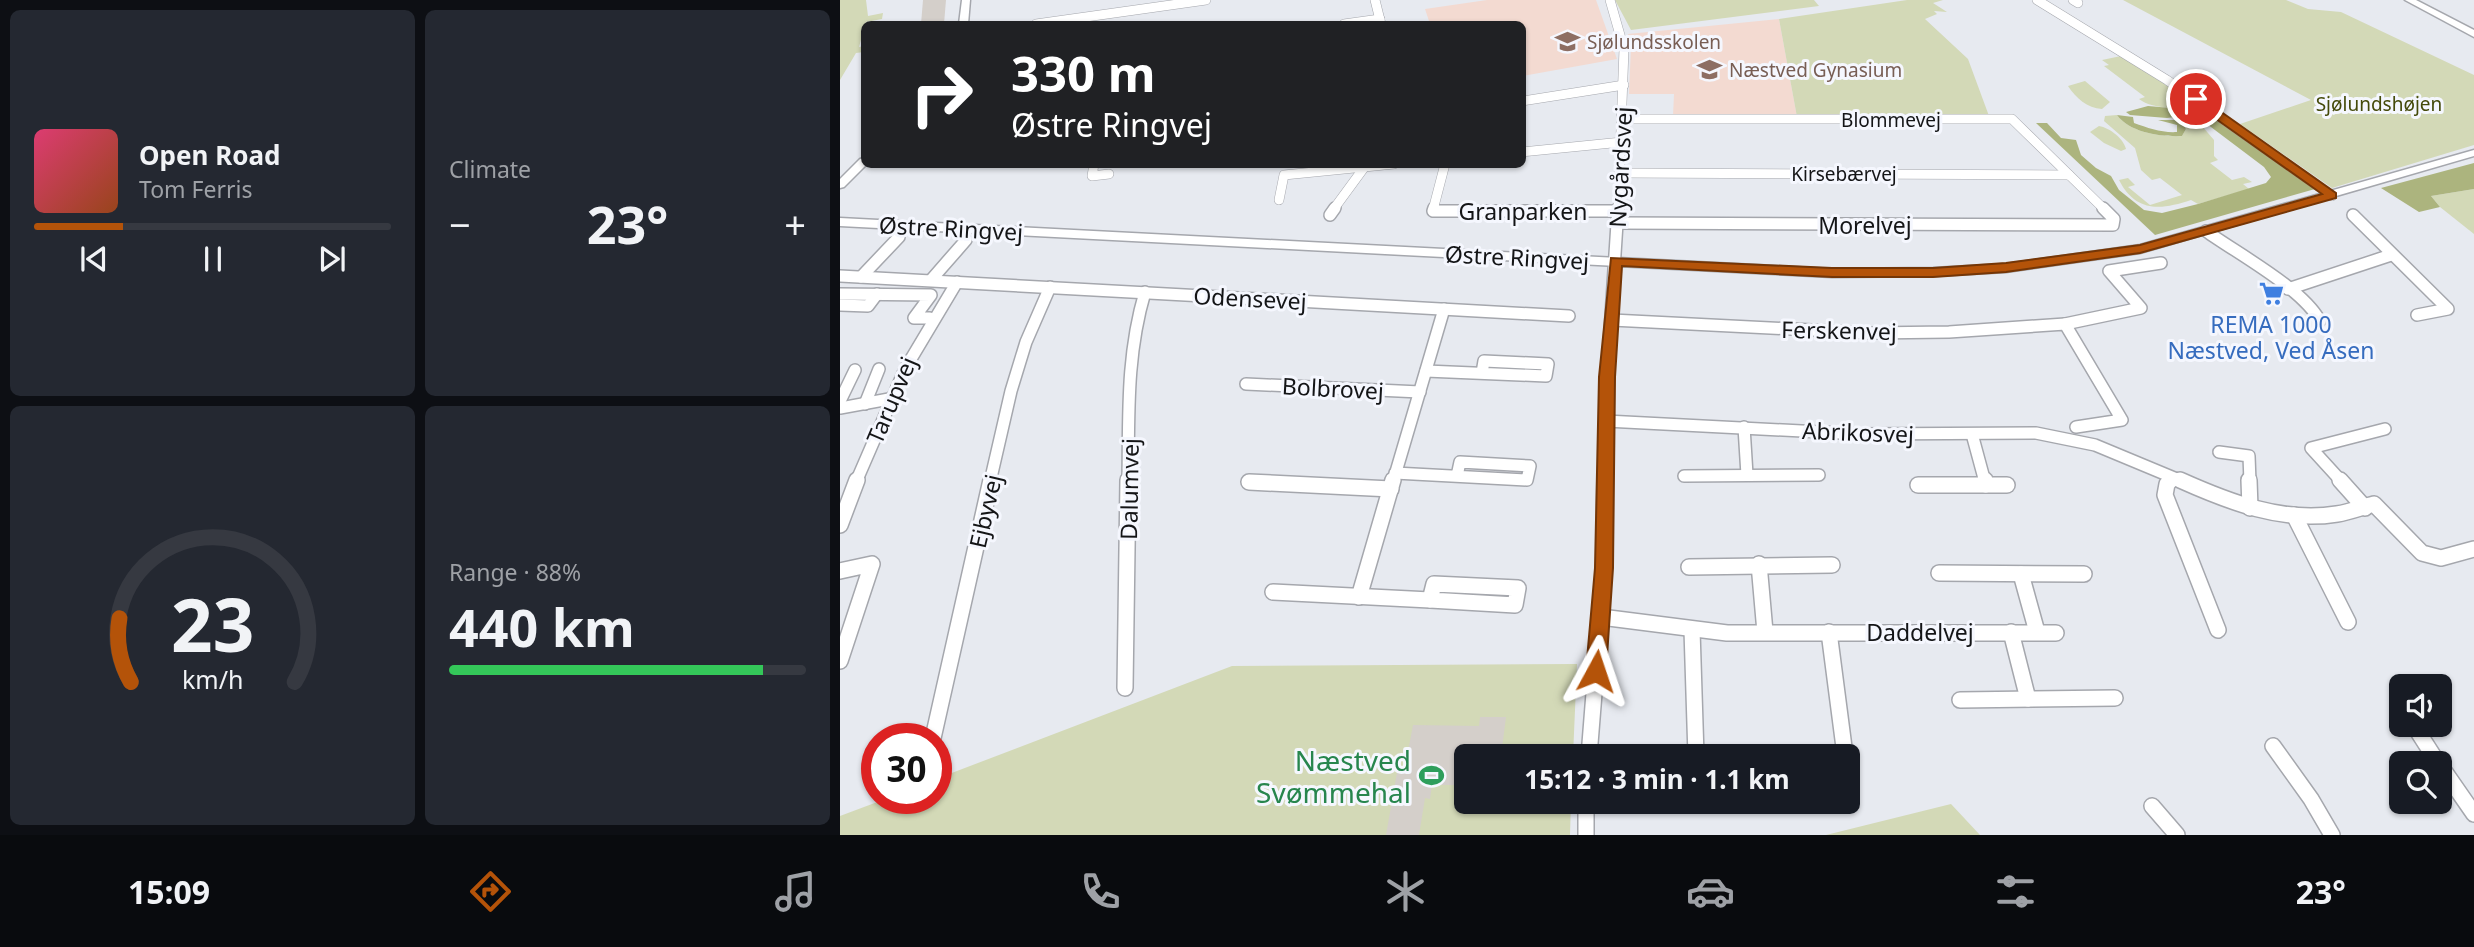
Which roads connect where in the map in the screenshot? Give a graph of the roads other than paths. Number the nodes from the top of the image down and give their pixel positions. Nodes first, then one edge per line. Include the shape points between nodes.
1 (968, 0) edge
2 (1206, 0) edge
3 (1375, 0) edge
4 (1610, 0) edge
5 (2037, 0) edge
6 (2409, 0) edge
7 (1092, 20) edge
8 (964, 21) edge
9 (1381, 21) edge
10 (2474, 34) edge
11 (1624, 85) junction
12 (1526, 100) edge
13 (1622, 119) junction
14 (1622, 142) junction
15 (1526, 152) edge
16 (2474, 153) edge
17 (861, 164) edge
18 (1093, 168) edge
19 (1347, 168) edge
20 (1364, 168) edge
21 (1444, 168) edge
22 (1620, 173) junction
23 (1108, 174) dead end
24 (2069, 175) junction
25 (841, 182) edge
26 (2332, 196) junction
27 (1279, 200) dead end
28 (1618, 211) junction
29 (1330, 215) dead end
30 (2353, 215) dead end
31 (840, 222) edge
32 (1618, 223) junction
33 (2113, 225) joint
34 (2206, 231) junction
35 (899, 237) dead end
36 (966, 240) dead end
37 (2391, 256) junction
38 (1616, 261) junction
39 (2161, 262) dead end
40 (840, 276) edge
41 (861, 277) junction
42 (931, 280) junction
43 (957, 282) junction
44 (1050, 287) junction
45 (2288, 289) junction
46 (1145, 292) junction
47 (840, 294) edge
48 (877, 294) junction
49 (840, 306) edge
50 (1444, 309) junction
51 (2417, 315) dead end
52 (1569, 316) dead end
53 (930, 318) junction
54 (1612, 320) junction
55 (2320, 321) dead end
56 (2065, 324) junction
57 (879, 369) dead end
58 (855, 370) dead end
59 (1426, 370) junction
60 (1482, 373) junction
61 (1246, 384) dead end
62 (1420, 391) junction
63 (889, 399) junction
64 (840, 401) edge
65 (865, 404) junction
66 (840, 408) edge
67 (1606, 421) junction
68 (1744, 427) junction
69 (2076, 427) dead end
70 (2385, 429) dead end
71 (1972, 434) junction
72 (2219, 452) dead end
73 (1395, 473) junction
74 (1747, 475) junction
75 (1819, 475) dead end
76 (1457, 476) junction
77 (1684, 476) dead end
78 (2173, 479) junction
79 (1249, 482) dead end
80 (1918, 485) dead end
81 (1986, 485) junction
82 (2007, 485) dead end
83 (1391, 489) junction
84 (2250, 508) junction
85 (2365, 508) junction
86 (2294, 515) junction
87 (841, 517) edge
88 (2474, 549) edge
89 (1759, 564) junction
90 (1832, 565) dead end
91 (1689, 567) dead end
92 (840, 571) edge
93 (1939, 573) dead end
94 (2021, 574) junction
95 (2084, 574) dead end
96 (1273, 592) dead end
97 (1359, 597) junction
98 (1430, 601) junction
99 (1601, 617) junction
100 (2348, 622) dead end
101 (1692, 630) junction
102 (2218, 630) dead end
103 (1765, 632) junction
104 (1829, 632) junction
105 (2011, 632) junction
106 (2037, 632) junction
107 (2056, 632) dead end
108 (840, 661) edge
109 (1125, 688) dead end
110 (2115, 698) dead end
111 (1960, 699) dead end
112 (2028, 699) junction
113 (936, 723) edge
114 (1590, 744) edge
115 (1696, 744) edge
116 (1844, 744) edge
117 (2273, 746) dead end
118 (2452, 783) edge
119 (2152, 806) dead end
120 (1586, 814) edge
121 (2474, 814) edge
122 (1586, 835) edge
123 (2177, 835) edge
124 (2332, 835) edge

1 - 8 street
2 - 7 street
3 - 9 street
4 - 11 street, Nygårdsvej via 1624,50
5 - 26 street via 2196,99
6 - 10 street
11 - 12 street
11 - 13 street, Nygårdsvej
13 - 14 street, Nygårdsvej
13 - 24 street, Blommevej via 2012,120
14 - 15 street
14 - 22 street, Nygårdsvej
16 - 26 street, Østre Ringvej
17 - 25 street
18 - 23 street via 1092,176
19 - 27 street via 1284,175
20 - 29 street
21 - 28 street, Granparken via 1433,211
22 - 24 street, Kirsebærvej
22 - 28 street, Nygårdsvej
24 - 33 street, Blommevej via 2114,219
26 - 34 street, Østre Ringvej
28 - 32 street, Nygårdsvej
30 - 37 street
31 - 38 street, Østre Ringvej
32 - 33 street, Morelvej
32 - 38 street, Nygårdsvej
34 - 38 street, Østre Ringvej via 2079,259 1933,272 1832,273
34 - 45 street
35 - 41 street
36 - 42 street
37 - 45 street
37 - 51 street via 2448,309
38 - 54 street, Nygårdsvej
39 - 56 street, Ferskenvej via 2109,271 2141,309
40 - 41 street, Odensevej
41 - 42 street, Odensevej
42 - 43 street, Odensevej
43 - 44 street, Odensevej
43 - 53 street, Tarupvej
44 - 46 street, Odensevej
44 - 113 street, Ejbyvej via 1026,342 1012,391
45 - 55 street via 2316,311
46 - 50 street, Odensevej
46 - 109 street, Dalumvej via 1134,330 1129,383
47 - 48 street
48 - 49 street via 869,306
48 - 53 street via 931,295 914,318
50 - 52 street, Odensevej
50 - 59 street, Bolbrovej
53 - 63 street, Tarupvej
54 - 56 street, Ferskenvej via 1870,333
54 - 67 street, Nygårdsvej
56 - 69 street via 2122,420
57 - 65 street
58 - 64 street
59 - 60 street
59 - 62 street, Bolbrovej
60 - 60 street via 1546,376 1548,364 1484,361
61 - 62 street, Bolbrovej
62 - 73 street, Bolbrovej
63 - 65 street
63 - 87 street, Tarupvej
65 - 66 street
67 - 68 street, Abrikosvej
67 - 99 street, Nygårdsvej
68 - 71 street, Abrikosvej
68 - 74 street
70 - 85 street via 2311,448
71 - 78 street, Abrikosvej via 2028,432 2067,437
71 - 81 street
72 - 84 street via 2249,456
73 - 76 street
73 - 83 street, Bolbrovej
74 - 75 street, Abrikosvej
74 - 77 street, Abrikosvej
76 - 76 street via 1527,480 1530,466 1460,462
78 - 84 street, Abrikosvej
78 - 102 street via 2165,495
79 - 83 street
80 - 81 street
81 - 82 street
83 - 97 street, Bolbrovej
84 - 86 street, Abrikosvej
85 - 86 street, Abrikosvej via 2323,516
85 - 88 street via 2374,504 2429,557 2440,559
86 - 100 street
89 - 90 street
89 - 91 street
89 - 103 street
92 - 108 street via 872,564
93 - 94 street
94 - 95 street
94 - 106 street
96 - 97 street
97 - 98 street
98 - 98 street via 1515,605 1518,588 1434,584
99 - 101 street, Daddelvej
99 - 114 street, Nygårdsvej
101 - 103 street, Daddelvej
101 - 115 street
103 - 104 street, Daddelvej
104 - 105 street, Daddelvej
104 - 116 street
105 - 106 street, Daddelvej
105 - 112 street
106 - 107 street, Daddelvej
110 - 112 street
111 - 112 street
117 - 124 street
118 - 121 street
119 - 123 street
120 - 122 street

